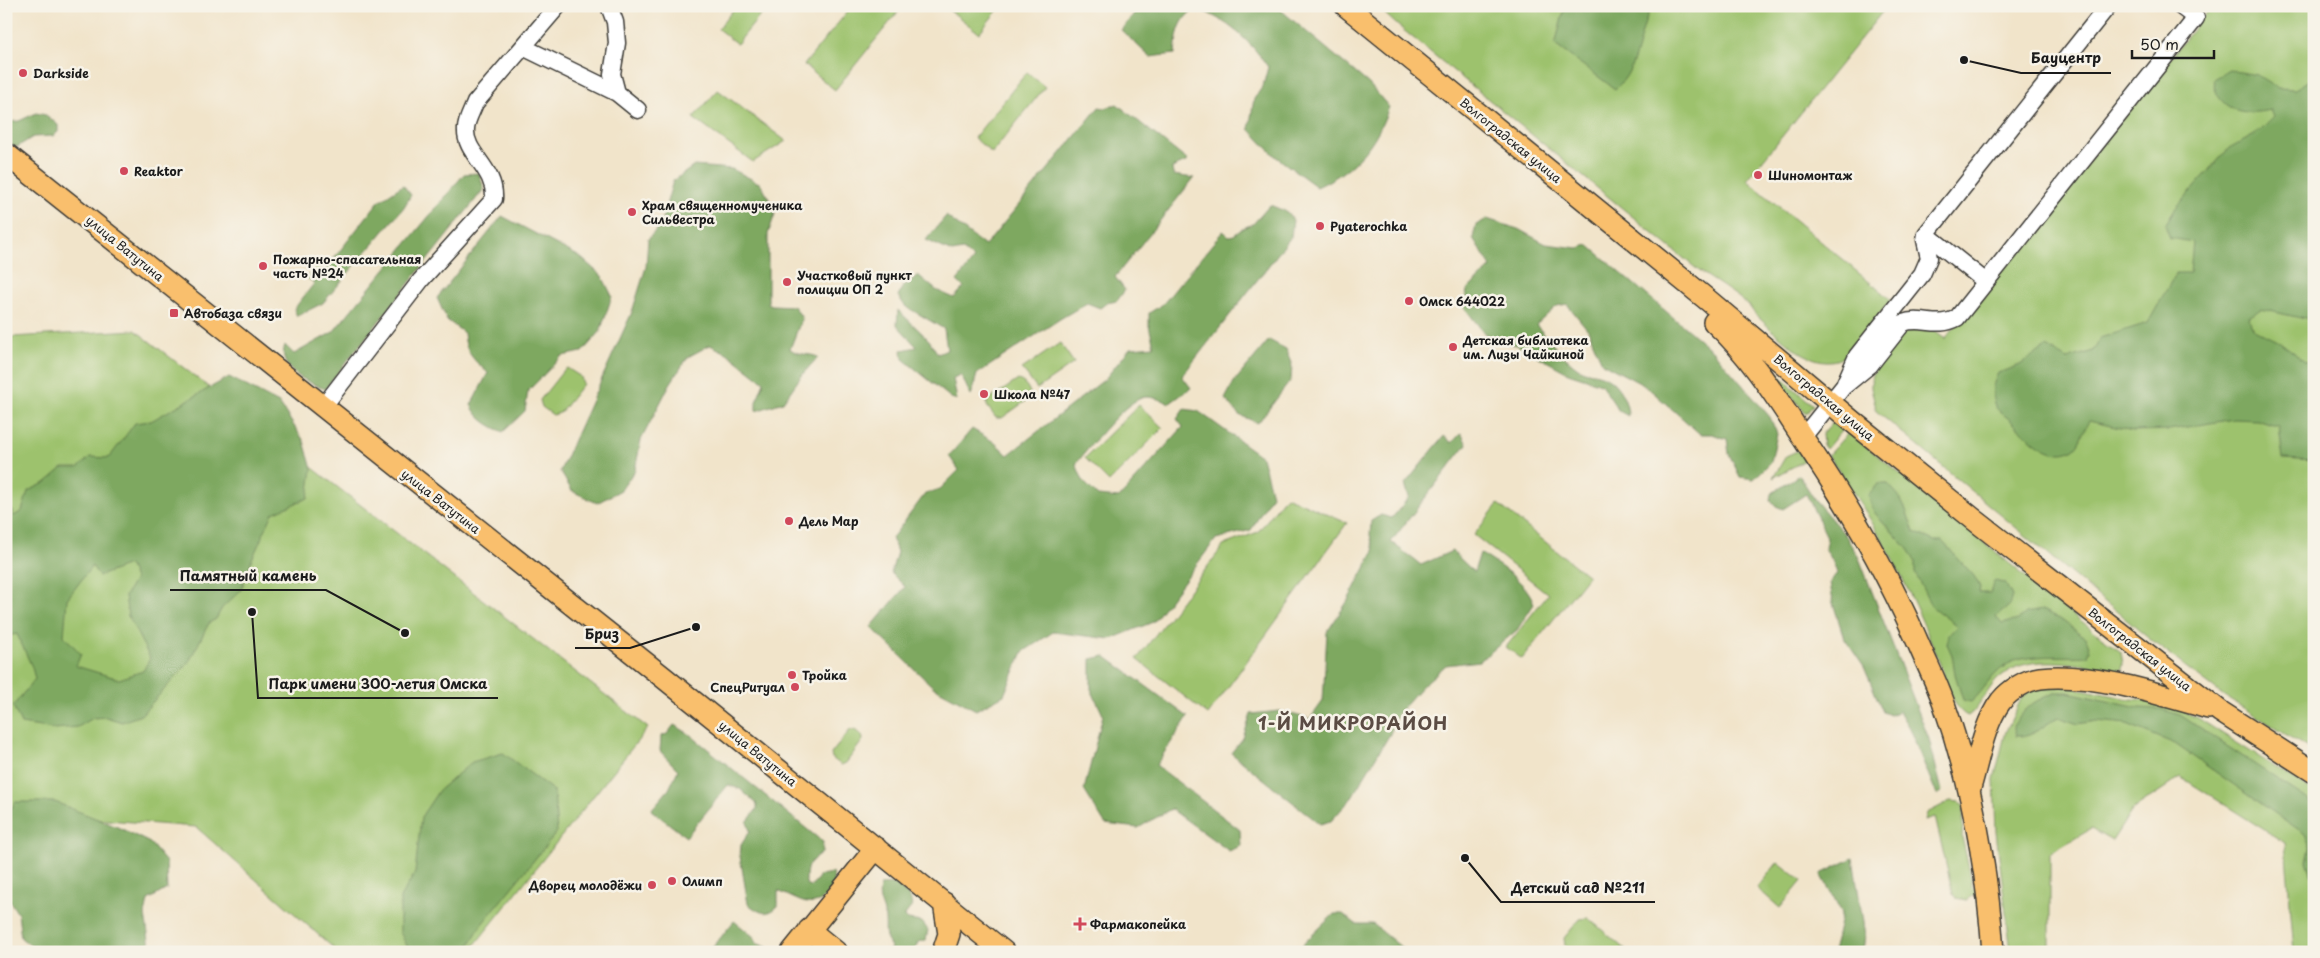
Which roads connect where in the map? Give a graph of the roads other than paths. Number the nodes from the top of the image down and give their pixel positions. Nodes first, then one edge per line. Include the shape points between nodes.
1 (558, 6) edge
2 (609, 6) edge
3 (1329, 6) edge
4 (1346, 6) edge
5 (2108, 6) edge
6 (2180, 6) edge
7 (523, 47) junction
8 (617, 93) junction
9 (638, 110) dead end
10 (6, 154) edge
11 (1926, 234) junction
12 (1986, 282) junction
13 (1836, 395) junction
14 (323, 407) junction
15 (1803, 437) junction
16 (2221, 712) junction
17 (2314, 772) edge
18 (1969, 791) junction
19 (876, 848) junction
20 (944, 903) junction
21 (809, 930) junction
22 (792, 952) edge
23 (836, 952) edge
24 (942, 952) edge
25 (1004, 952) edge
26 (1993, 952) edge

1 - 7 street
2 - 8 street via 617,43 612,74
3 - 15 main road, Волгоградская улица via 1536,173 1724,331 1745,353
4 - 13 main road, Волгоградская улица via 1709,301
5 - 11 street
6 - 12 street via 2196,18
7 - 8 street
7 - 14 street via 475,103 466,129 469,145 495,186 494,199 422,280
8 - 9 street
10 - 14 main road, улица Ватутина
11 - 12 street
11 - 13 street via 1929,258 1922,274 1857,356
12 - 13 street via 1949,322 1903,323 1870,364
13 - 15 street
13 - 16 main road, Волгоградская улица
14 - 19 main road, улица Ватутина
15 - 18 main road, Волгоградская улица via 1852,513 1899,598 1943,700
16 - 17 main road, Волгоградская улица
16 - 18 main road via 2128,686 2066,677 2038,678 2019,686 2001,701 1988,728
18 - 26 main road, Волгоградская улица via 1988,888
19 - 20 main road, улица Ватутина
19 - 21 main road
20 - 24 main road via 949,934
20 - 25 main road, улица Ватутина
21 - 22 main road
21 - 23 main road

